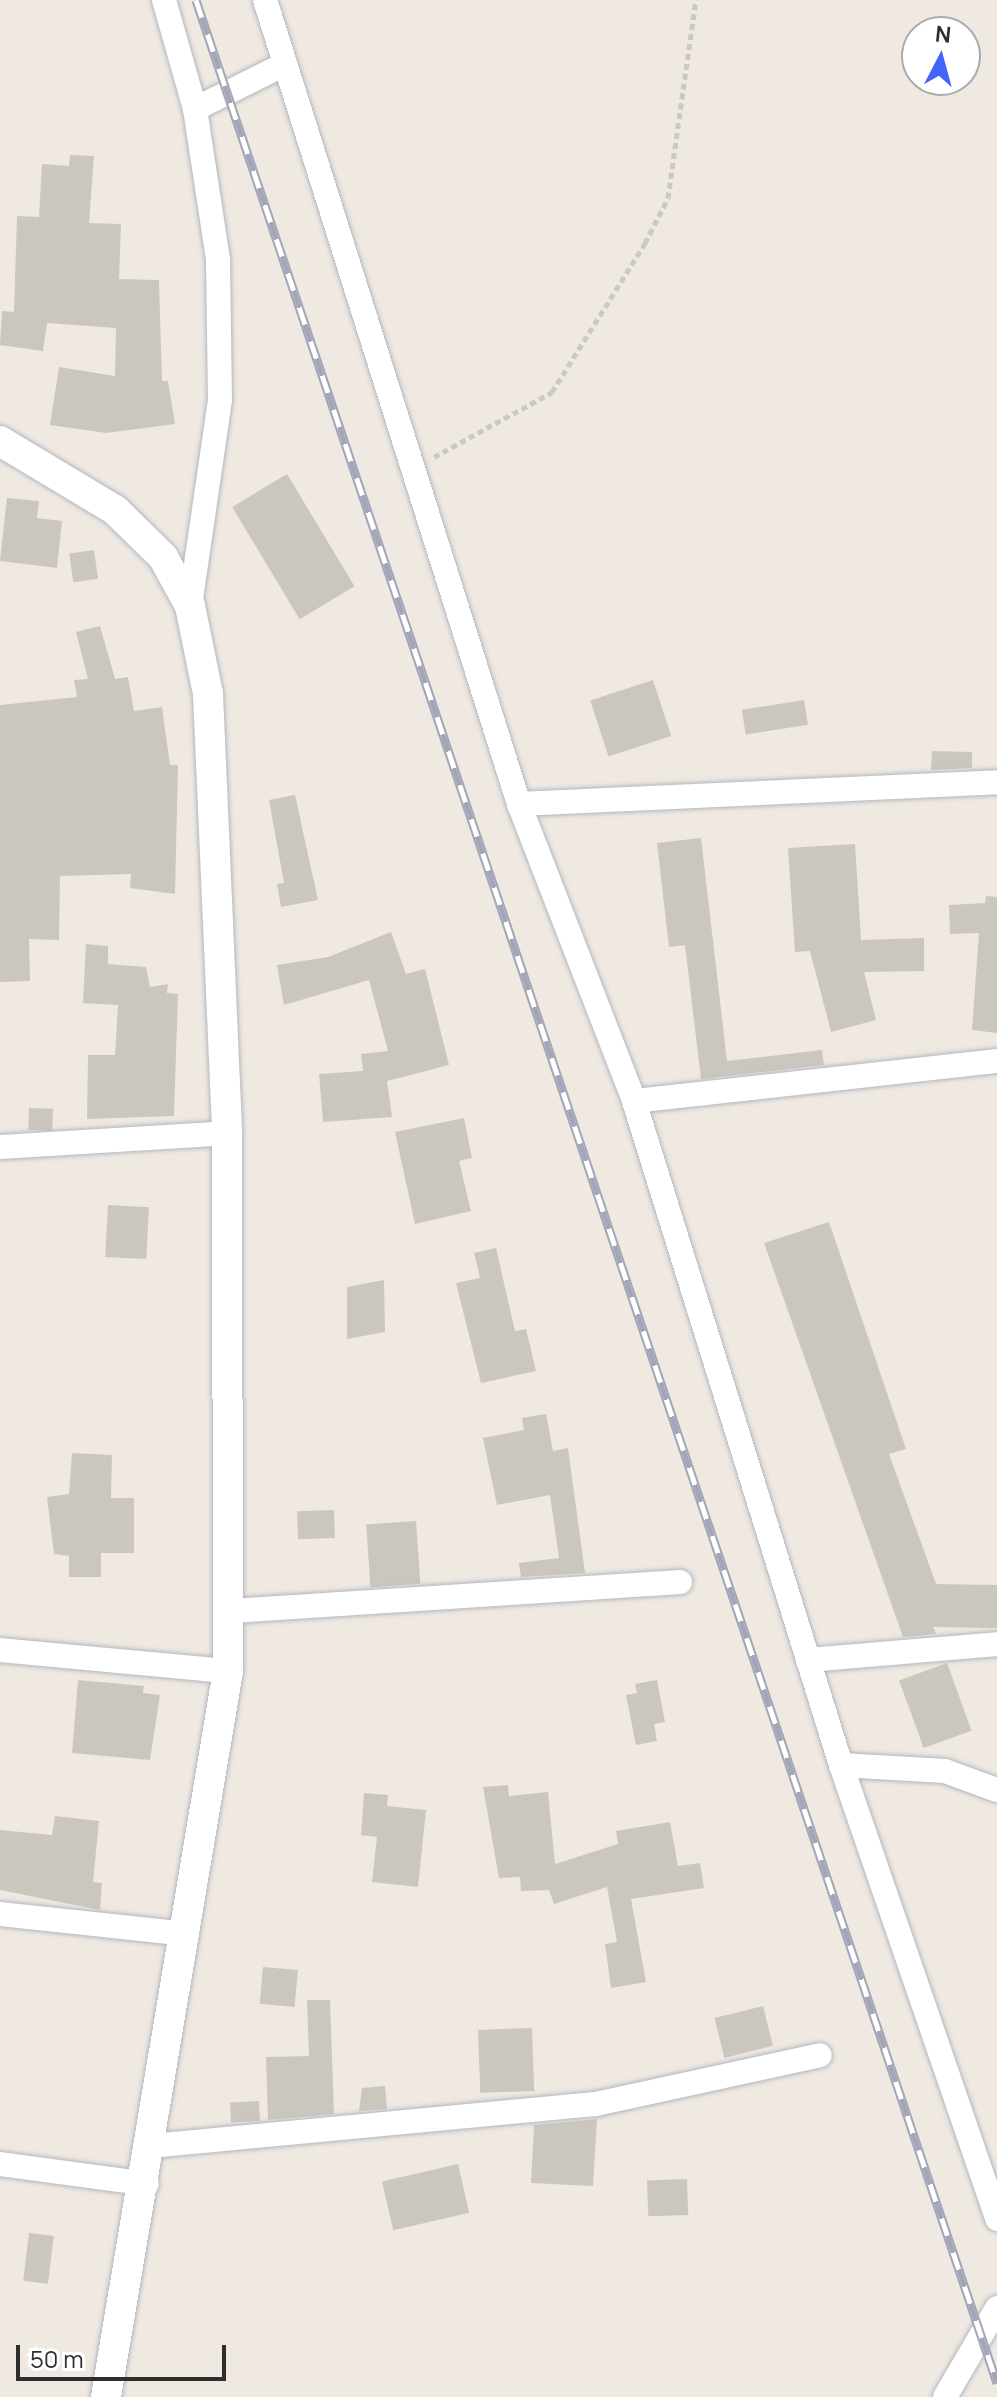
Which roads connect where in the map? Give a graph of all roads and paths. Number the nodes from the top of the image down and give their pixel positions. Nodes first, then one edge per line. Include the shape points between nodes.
1 (164, 0) edge
2 (265, 0) edge
3 (696, 0) edge
4 (281, 66) junction
5 (195, 109) junction
6 (0, 441) edge
7 (411, 468) junction
8 (190, 606) junction
9 (997, 782) edge
10 (519, 804) junction
11 (997, 1061) edge
12 (634, 1101) junction
13 (227, 1133) junction
14 (0, 1147) edge
15 (680, 1582) dead end
16 (232, 1611) junction
17 (997, 1644) edge
18 (0, 1650) edge
19 (808, 1660) junction
20 (228, 1671) junction
21 (841, 1765) junction
22 (997, 1790) edge
23 (0, 1914) edge
24 (187, 1934) junction
25 (820, 2055) dead end
26 (151, 2146) junction
27 (0, 2164) edge
28 (147, 2184) junction
29 (997, 2219) edge
30 (997, 2308) edge
31 (106, 2397) edge
32 (945, 2397) edge

1 - 5 street
2 - 4 street
3 - 7 path via 668,198 645,243 552,392
4 - 5 street
4 - 7 street
5 - 8 street via 218,260 220,400
6 - 8 street via 115,510 163,557
7 - 10 street
8 - 13 street via 208,694
9 - 10 street
10 - 12 street
11 - 12 street
12 - 19 street
13 - 14 street
13 - 16 street
15 - 16 street
16 - 20 street
17 - 19 street
18 - 20 street
19 - 21 street
20 - 24 street
21 - 22 street via 945,1771
21 - 29 street
23 - 24 street
24 - 26 street
25 - 26 street via 596,2104
26 - 28 street
27 - 28 street
28 - 31 street
30 - 32 street

